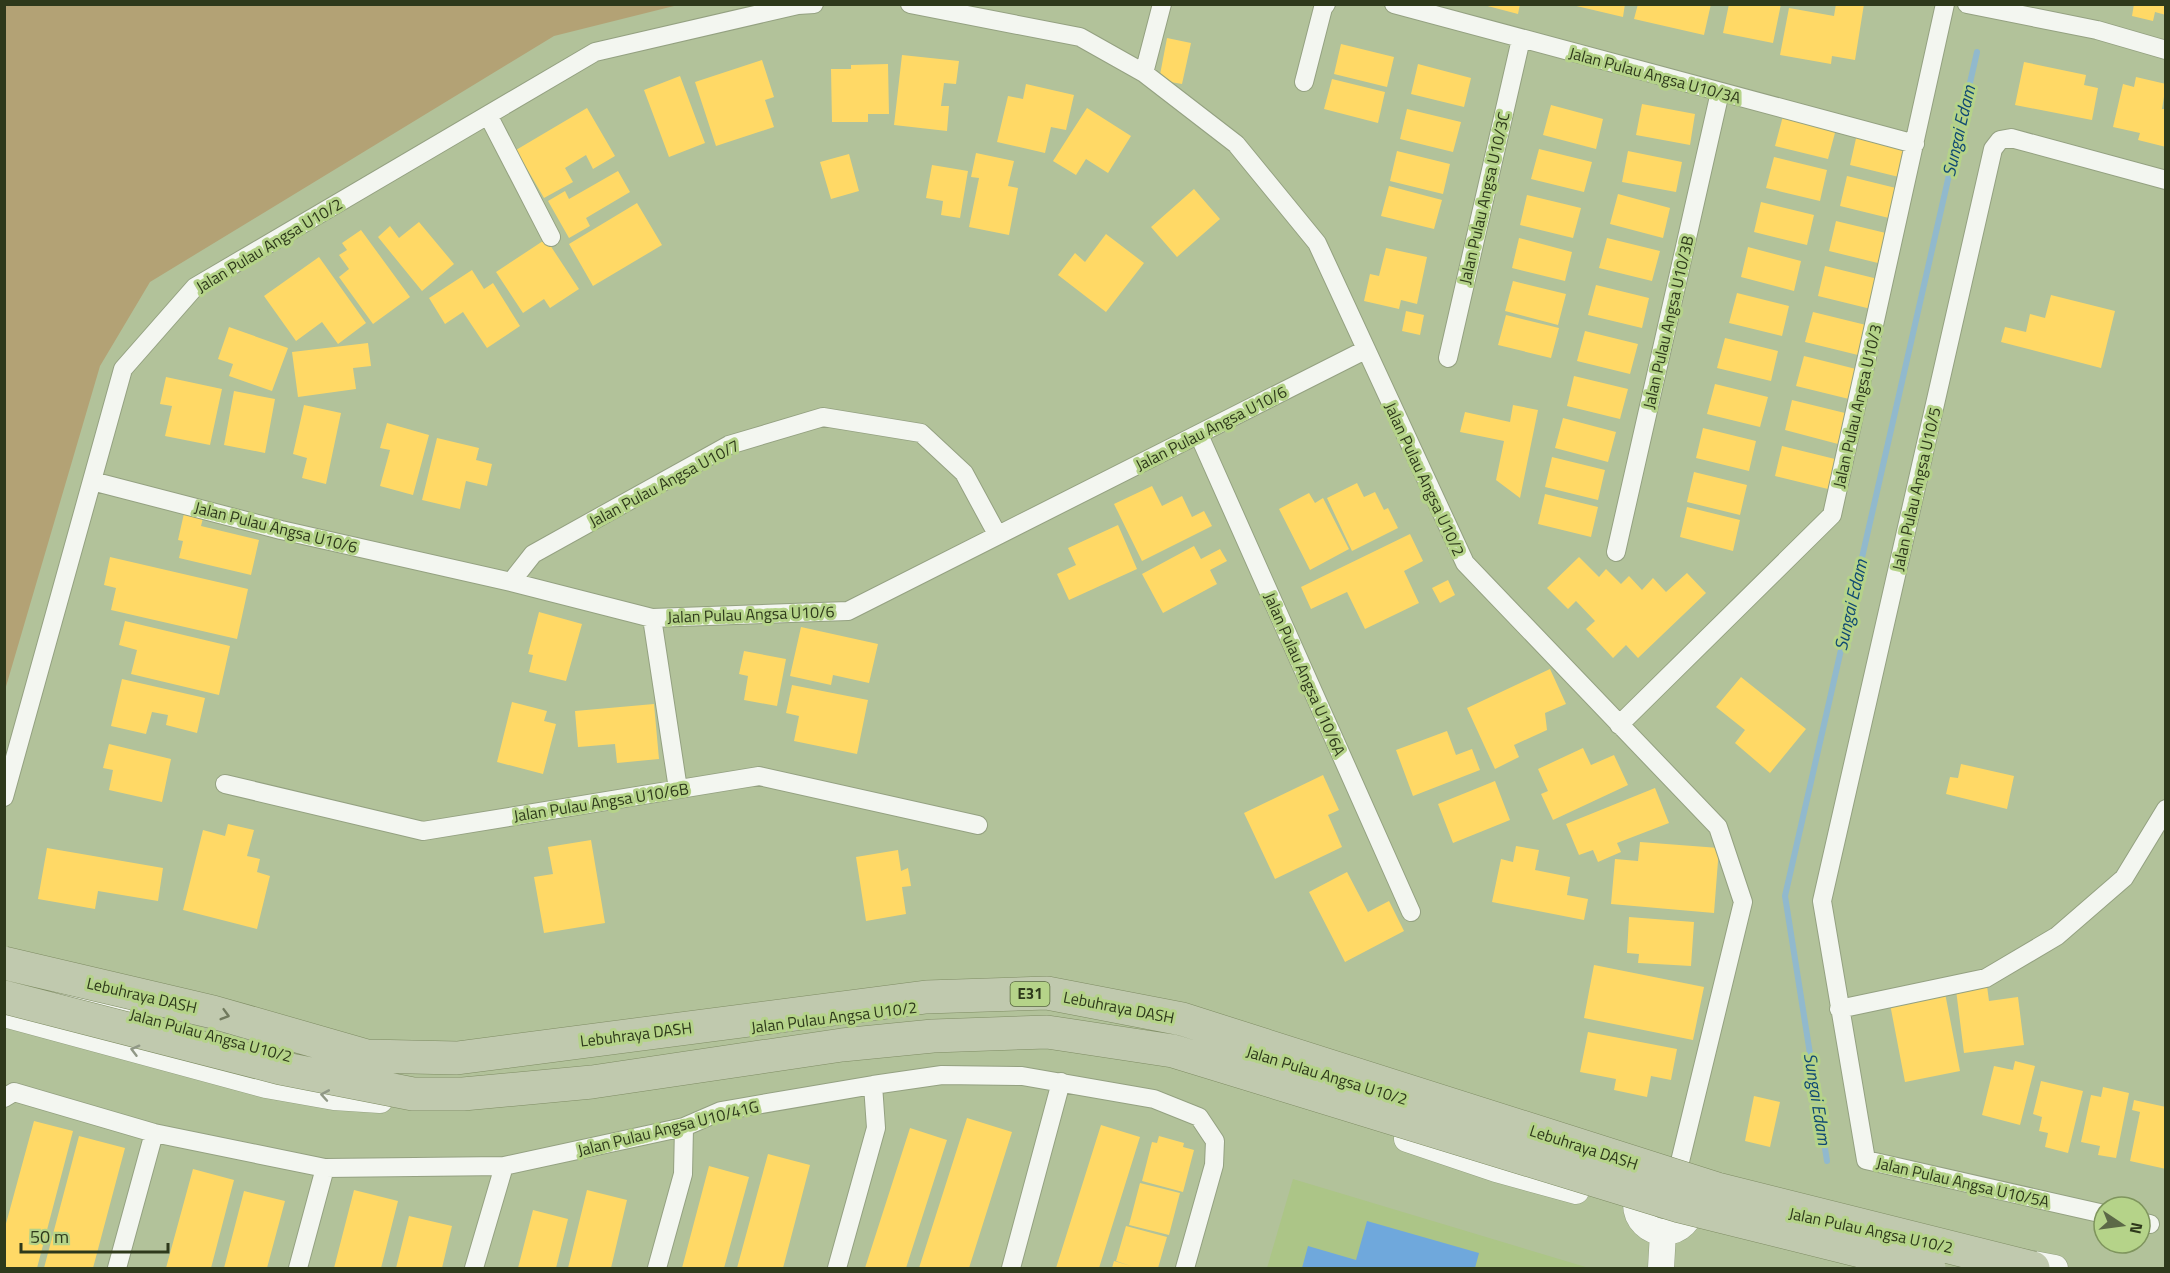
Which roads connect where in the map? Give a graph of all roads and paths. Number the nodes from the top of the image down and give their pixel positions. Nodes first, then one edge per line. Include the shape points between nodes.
1 (814, 4) edge
2 (910, 4) edge
3 (1162, 4) edge
4 (1326, 4) edge
5 (1395, 4) edge
6 (1945, 4) edge
7 (1967, 4) edge
8 (1521, 39) junction
9 (2166, 50) edge
10 (1144, 73) junction
11 (1304, 82) dead end
12 (1720, 92) junction
13 (488, 115) junction
14 (1915, 144) junction
15 (2166, 180) edge
16 (551, 237) dead end
17 (1365, 350) junction
18 (1448, 358) dead end
19 (1199, 435) junction
20 (92, 481) junction
21 (997, 534) junction
22 (1616, 552) dead end
23 (511, 582) junction
24 (651, 618) junction
25 (1620, 725) junction
26 (225, 784) dead end
27 (678, 789) junction
28 (4, 797) edge
29 (2166, 809) edge
30 (978, 825) dead end
31 (1411, 912) dead end
32 (4, 963) edge
33 (4, 979) edge
34 (4, 997) edge
35 (1839, 1009) junction
36 (4, 1014) edge
37 (1061, 1082) junction
38 (873, 1085) junction
39 (4, 1098) edge
40 (684, 1127) junction
41 (154, 1133) junction
42 (504, 1167) junction
43 (325, 1168) junction
44 (1650, 1181) junction
45 (1682, 1183) junction
46 (1637, 1207) junction
47 (2092, 1211) edge
48 (1689, 1219) junction
49 (1663, 1233) junction
50 (117, 1269) edge
51 (298, 1269) edge
52 (474, 1269) edge
53 (657, 1269) edge
54 (837, 1269) edge
55 (1011, 1269) edge
56 (1185, 1269) edge
57 (1661, 1269) edge
58 (1884, 1269) edge
59 (1929, 1269) edge
60 (2033, 1269) edge
61 (2055, 1269) edge

1 - 13 street, Jalan Pulau Angsa U10/2 via 595,52
2 - 10 street, Jalan Pulau Angsa U10/2 via 1080,37
3 - 10 street
4 - 11 street
5 - 8 street, Jalan Pulau Angsa U10/3A
6 - 14 street, Jalan Pulau Angsa U10/3
7 - 9 street via 2097,30
8 - 12 street, Jalan Pulau Angsa U10/3A
8 - 18 street, Jalan Pulau Angsa U10/3C
10 - 17 street, Jalan Pulau Angsa U10/2 via 1236,144 1317,243
12 - 14 street, Jalan Pulau Angsa U10/3A
12 - 22 street, Jalan Pulau Angsa U10/3B
13 - 16 street
13 - 20 street, Jalan Pulau Angsa U10/2 via 195,288 123,369
14 - 25 street, Jalan Pulau Angsa U10/3 via 1832,514
15 - 35 street, Jalan Pulau Angsa U10/5 via 2011,138 2000,140 1993,149 1822,901
17 - 19 street, Jalan Pulau Angsa U10/6
17 - 25 street, Jalan Pulau Angsa U10/2 via 1465,563
19 - 21 street, Jalan Pulau Angsa U10/6
19 - 31 street, Jalan Pulau Angsa U10/6A
20 - 23 street, Jalan Pulau Angsa U10/6 via 281,530
20 - 28 street, Jalan Pulau Angsa U10/2
21 - 23 street, Jalan Pulau Angsa U10/7 via 964,473 921,433 823,417 729,445 533,554
21 - 24 street, Jalan Pulau Angsa U10/6 via 848,611
23 - 24 street, Jalan Pulau Angsa U10/6
24 - 27 street
25 - 45 street, Jalan Pulau Angsa U10/2 via 1718,827 1743,902
26 - 27 street, Jalan Pulau Angsa U10/6B via 423,831
27 - 30 street, Jalan Pulau Angsa U10/6B via 759,776
29 - 35 street via 2124,878 2057,936 1986,978
32 -> 60 highway, Lebuhraya DASH / E31, bridge via 213,1012 367,1056 457,1058 926,997 1047,993 1182,1019 1717,1189
33 - 44 street, Jalan Pulau Angsa U10/2 via 291,1058 372,1066 460,1065 910,1006 1045,1002 1130,1017 1346,1078
34 - 59 highway, Lebuhraya DASH, bridge via 280,1068 412,1094 463,1094 592,1082 899,1039 1047,1032 1173,1051 1679,1206
35 - 47 street, Jalan Pulau Angsa U10/5A via 1866,1160
46 -> 36 street, Jalan Pulau Angsa U10/2 via 1496,1169 1207,1072 1092,1048 926,1048 603,1093 467,1106 334,1097 266,1085
37 - 38 street, Jalan Pulau Angsa U10/41G via 968,1074
37 - 55 street
37 - 56 street, Jalan Pulau Angsa U10/41G via 1154,1099 1198,1117 1215,1141 1214,1165
38 - 40 street, Jalan Pulau Angsa U10/41G via 721,1112
38 - 54 street via 876,1128
39 - 41 street, Jalan Pulau Angsa U10/41G via 14,1092
40 - 42 street, Jalan Pulau Angsa U10/41G
40 - 53 street via 683,1174
41 - 43 street, Jalan Pulau Angsa U10/41G
41 - 50 street
42 - 43 street, Jalan Pulau Angsa U10/41G
42 - 52 street
43 - 51 street
44 - 45 street via 1660,1176
44 - 46 street via 1636,1198
45 - 48 street via 1693,1203
45 - 61 street, Jalan Pulau Angsa U10/2 via 1779,1211
46 - 49 street via 1648,1228
48 - 49 street via 1678,1230
48 - 58 street, Jalan Pulau Angsa U10/2
49 - 57 street

